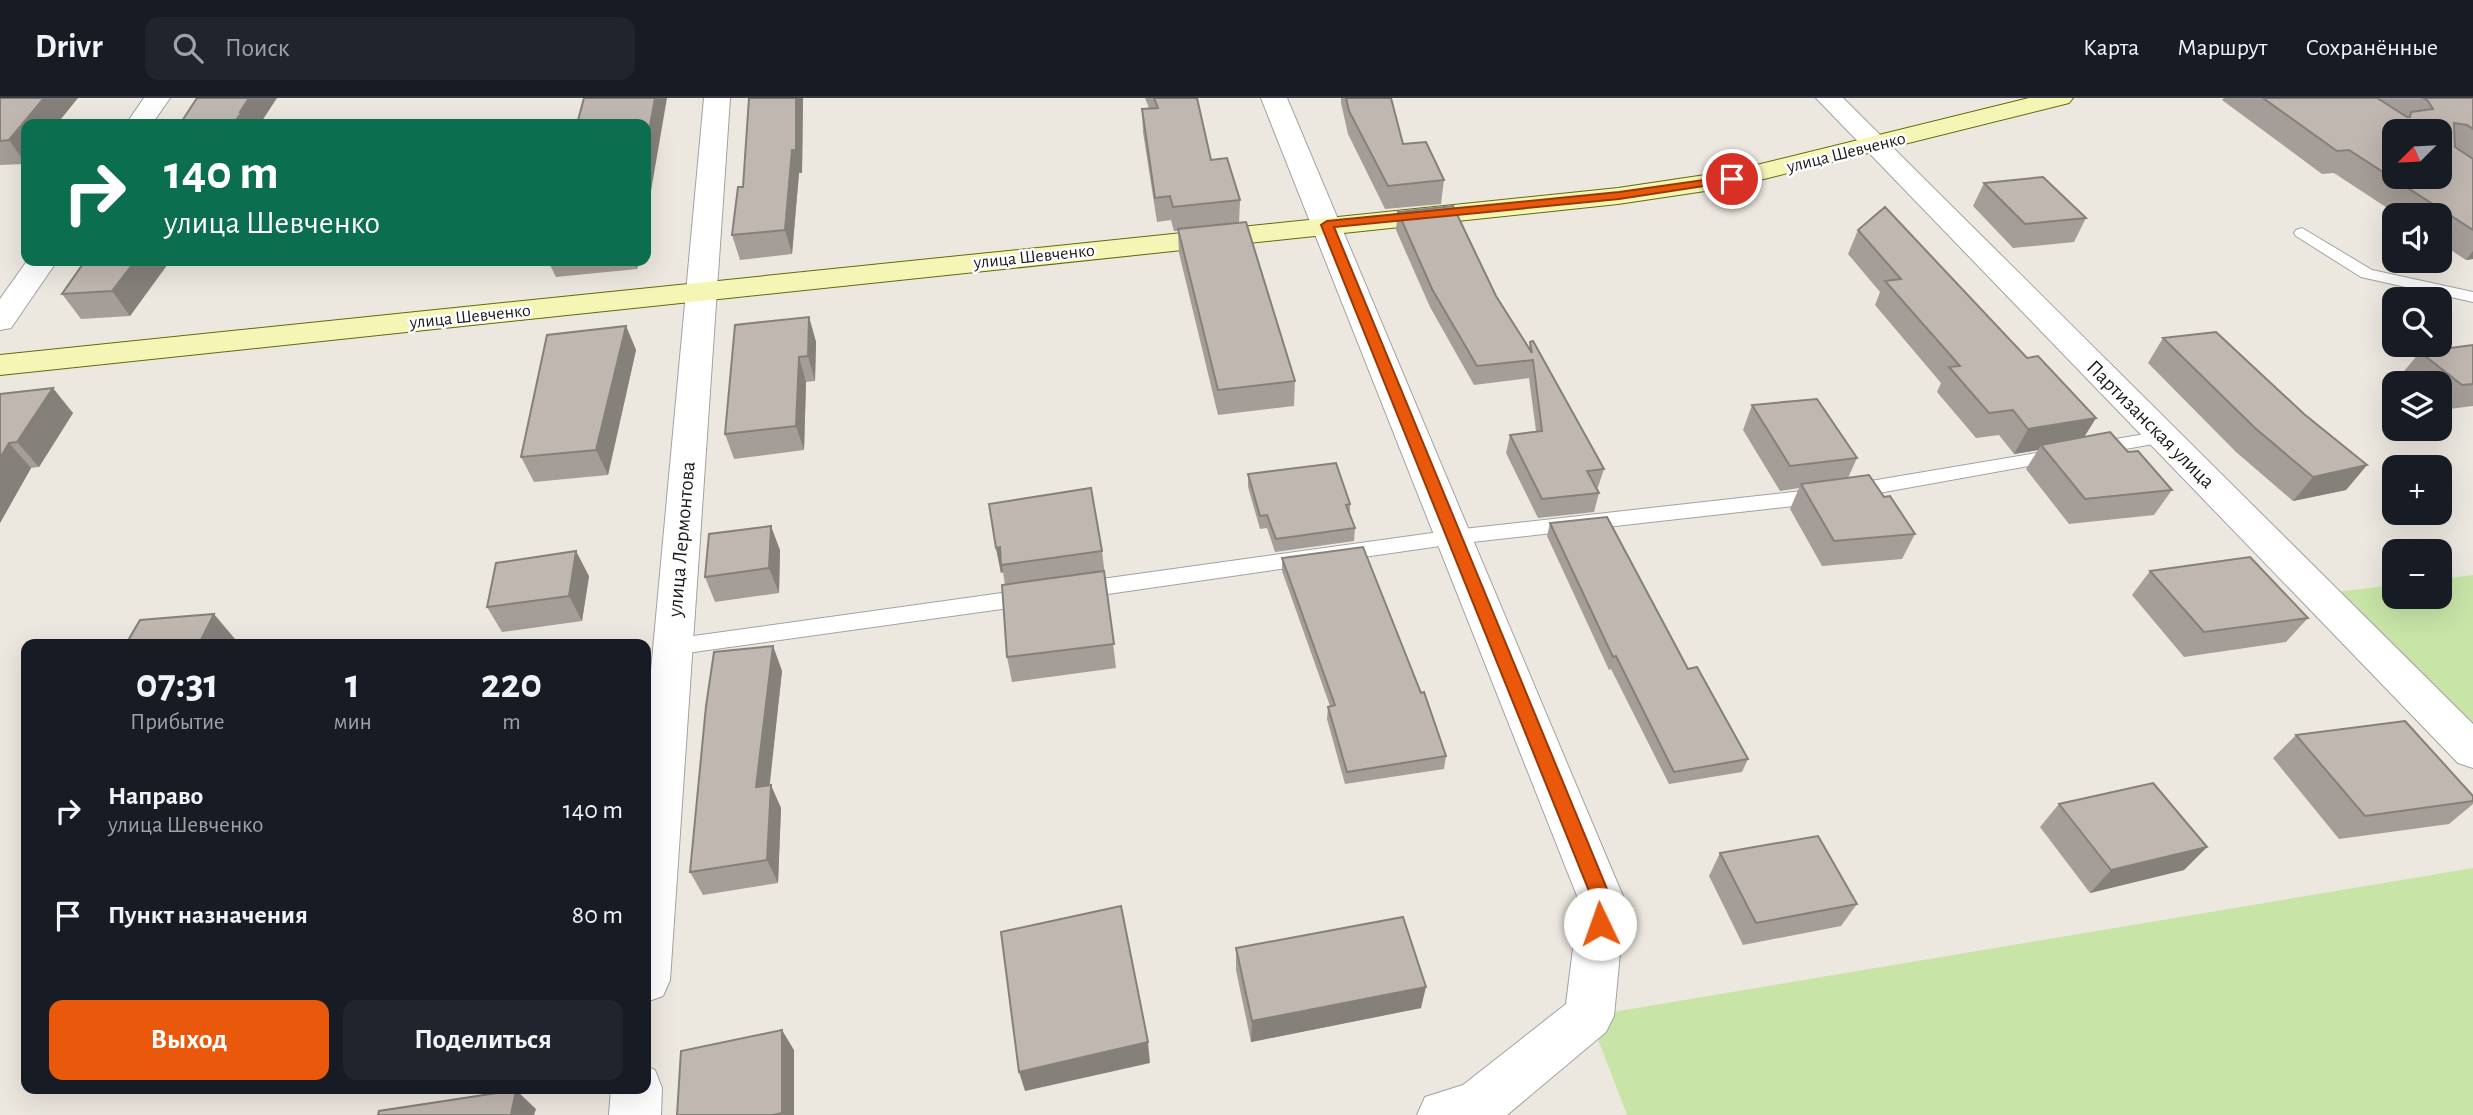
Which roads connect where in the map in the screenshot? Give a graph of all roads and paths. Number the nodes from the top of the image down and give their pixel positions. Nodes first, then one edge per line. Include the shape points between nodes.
1 (157, 98) edge
2 (717, 98) edge
3 (1274, 98) edge
4 (1829, 98) edge
5 (2060, 98) edge
6 (142, 119) edge
7 (1876, 145) junction
8 (1327, 225) junction
9 (2302, 233) dead end
10 (38, 266) edge
11 (701, 292) junction
12 (2473, 297) edge
13 (0, 321) edge
14 (0, 365) edge
15 (2163, 437) junction
16 (1454, 537) junction
17 (672, 647) junction
18 (2473, 751) edge
19 (651, 916) edge
20 (637, 1094) edge
21 (635, 1115) edge
22 (1443, 1115) edge

1 - 6 street
2 - 11 street, улица Лермонтова
3 - 8 street
4 - 7 street, Партизанская улица
5 - 7 street, улица Шевченко
7 - 8 street, улица Шевченко via 1732,179 1619,196
7 - 15 street, Партизанская улица
8 - 11 street, улица Шевченко
8 - 16 street
9 - 12 lane via 2367,274
10 - 13 street
11 - 14 street, улица Шевченко
11 - 17 street, улица Лермонтова
15 - 16 lane via 1829,495
15 - 18 street, Партизанская улица
16 - 17 lane
16 - 22 street via 1602,901 1589,1016 1475,1108
17 - 19 street, улица Лермонтова
20 - 21 street

